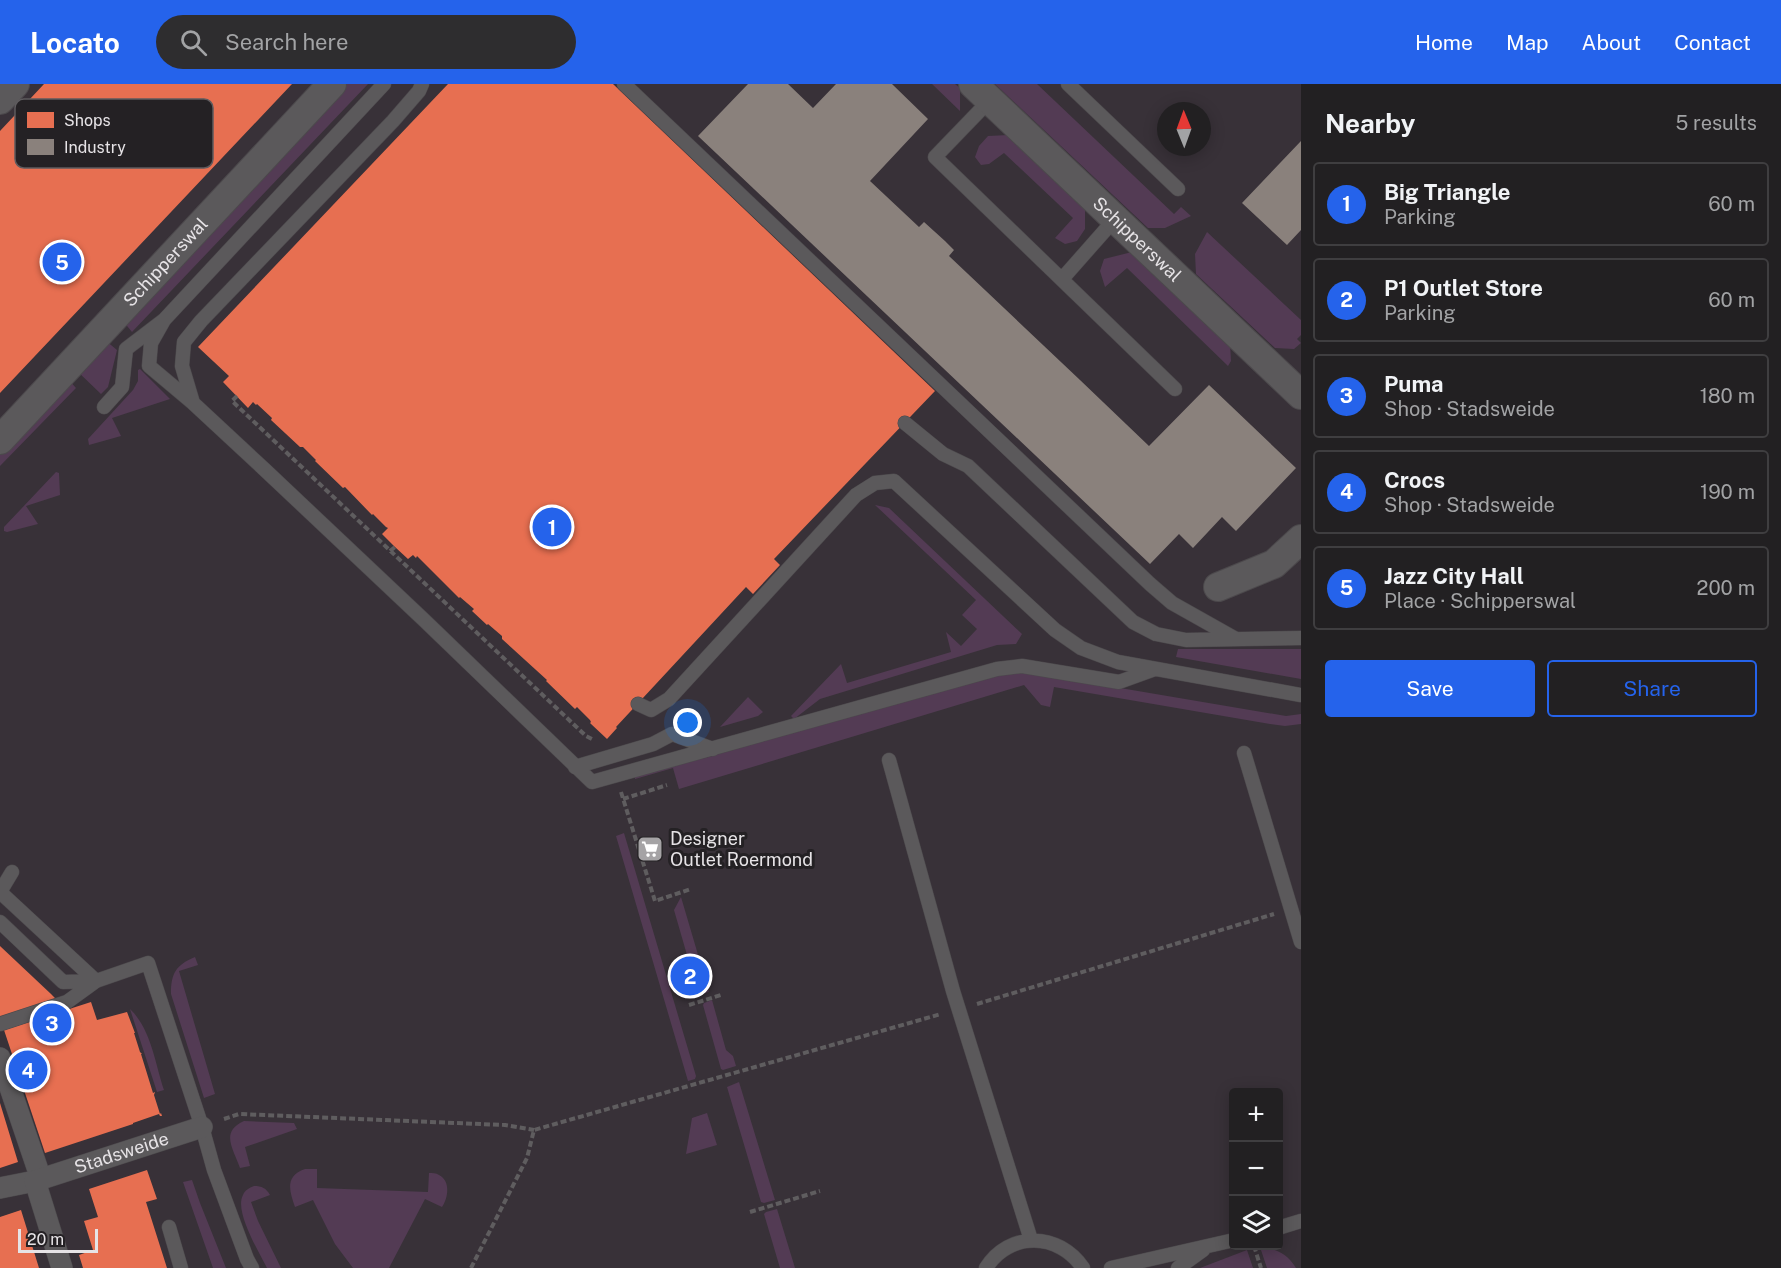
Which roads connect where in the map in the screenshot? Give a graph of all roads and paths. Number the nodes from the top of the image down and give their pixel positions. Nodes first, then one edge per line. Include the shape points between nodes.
1 (15, 84) edge
2 (332, 84) edge
3 (384, 84) edge
4 (422, 84) edge
5 (624, 84) edge
6 (1068, 84) edge
7 (981, 92) edge
8 (0, 100) edge
9 (1178, 189) dead end
10 (1114, 219) junction
11 (1062, 279) junction
12 (164, 320) junction
13 (1175, 389) dead end
14 (1301, 395) edge
15 (237, 396) dead end
16 (193, 403) junction
17 (104, 407) dead end
18 (904, 423) dead end
19 (0, 440) edge
20 (1301, 539) edge
21 (395, 547) dead end
22 (390, 551) junction
23 (1218, 587) dead end
24 (1301, 638) edge
25 (1236, 639) junction
26 (1155, 669) junction
27 (1301, 695) edge
28 (638, 704) dead end
29 (713, 749) junction
30 (1244, 753) dead end
31 (611, 756) junction
32 (889, 760) dead end
33 (575, 767) junction
34 (623, 799) dead end
35 (12, 872) dead end
36 (692, 889) dead end
37 (1291, 909) junction
38 (0, 922) edge
39 (1301, 942) edge
40 (96, 981) junction
41 (722, 995) dead end
42 (688, 1005) dead end
43 (959, 1009) junction
44 (0, 1024) edge
45 (0, 1058) edge
46 (202, 1127) junction
47 (534, 1130) junction
48 (38, 1180) junction
49 (0, 1188) edge
50 (820, 1191) dead end
51 (750, 1212) dead end
52 (1301, 1221) edge
53 (1283, 1226) edge
54 (169, 1227) dead end
55 (1031, 1240) junction
56 (1229, 1241) edge
57 (1210, 1246) junction
58 (1256, 1250) edge
59 (62, 1268) edge
60 (181, 1268) edge
61 (252, 1268) edge
62 (471, 1268) edge
63 (986, 1268) edge
64 (1083, 1268) edge
65 (1111, 1268) edge
66 (1178, 1268) edge
67 (1261, 1268) edge

1 - 8 street
2 - 19 street, Schipperswal
3 - 12 lane
4 - 16 lane via 393,121 184,342 182,366
5 - 25 lane via 1150,584 1172,603
6 - 9 lane
7 - 10 street, Schipperswal
7 - 11 lane via 935,157
10 - 11 lane
10 - 14 street, Schipperswal
11 - 13 lane
12 - 16 lane via 151,343 149,366
12 - 17 lane via 126,350 122,387
15 - 22 path via 232,401
16 - 33 lane
18 - 25 lane via 943,454 968,466 1133,622 1156,634 1186,639
20 - 23 street via 1274,564
21 - 22 path
22 - 31 path via 586,736 605,745
24 - 25 lane
26 - 27 lane
26 - 28 lane via 1118,662 1081,648 1055,630 894,481 875,483 856,495 669,699 651,711
26 - 29 lane via 1119,682 1022,666 997,669
29 - 31 lane via 672,734
29 - 33 lane via 592,782
30 - 37 lane
31 - 33 lane
32 - 43 lane
34 - 36 path via 655,902
35 - 40 lane via 0,892
37 - 39 lane
37 - 43 path
38 - 40 lane via 63,982
40 - 44 lane via 66,1002
40 - 46 lane via 148,963
41 - 42 path
43 - 47 path
43 - 55 lane
45 - 48 street
46 - 47 path via 239,1114 505,1125
46 - 48 street, Stadsweide
46 - 61 lane via 214,1170
47 - 62 path via 526,1158
48 - 49 street, Stadsweide
48 - 59 street
50 - 51 path
52 - 53 lane
54 - 60 lane
55 - 63 lane via 1005,1248
55 - 64 lane via 1064,1248
56 - 57 lane
57 - 65 lane
57 - 66 lane
58 - 67 path

